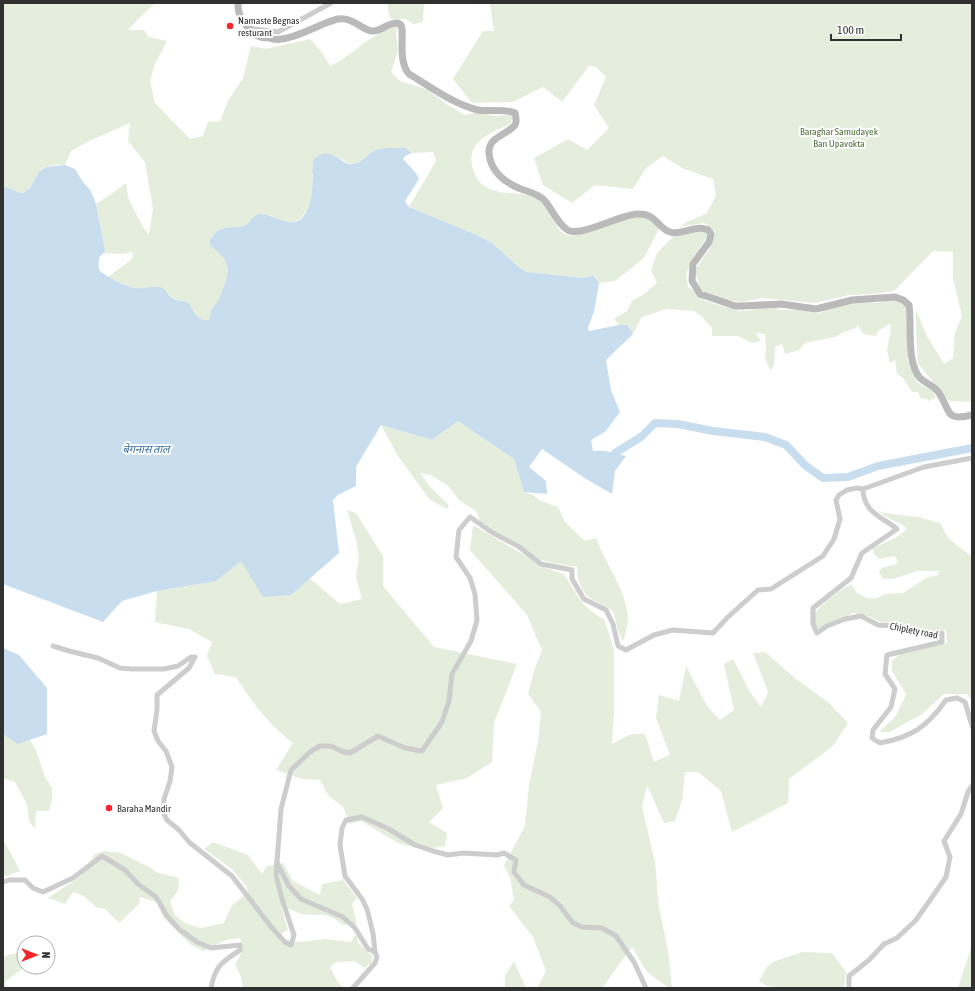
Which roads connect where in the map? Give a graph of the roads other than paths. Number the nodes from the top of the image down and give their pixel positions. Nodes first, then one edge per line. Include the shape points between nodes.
1 (238, 3) edge
2 (331, 3) edge
3 (248, 28) junction
4 (972, 415) edge
5 (972, 458) edge
6 (864, 489) junction
7 (53, 646) dead end
8 (972, 726) edge
9 (972, 786) edge
10 (277, 862) junction
11 (3, 882) edge
12 (375, 952) junction
13 (211, 988) edge
14 (353, 988) edge
15 (646, 988) edge
16 (849, 988) edge

1 - 3 main road via 238,13
2 - 3 street via 278,32
3 - 4 main road via 261,38 281,39 338,19 356,22 373,31 398,23 402,29 403,63 409,74 458,103 480,110 516,113 515,125 491,143 489,152 493,167 502,179 544,200 565,229 571,232 578,231 638,214 651,216 672,233 702,227 711,234 709,242 693,264 692,281 700,294 735,306 781,304 816,309 852,300 895,297 903,300 909,305 909,334 919,377 936,389 949,413 961,418
5 - 6 street via 924,467
6 - 8 street, Chiplety road via 869,506 879,518 897,529 862,553 851,578 813,608 813,624 817,633 845,619 861,616 878,625 901,626 916,633 942,633 942,642 886,655 885,674 895,690 891,708 873,730 872,738 880,743 912,734 935,716 946,700 957,698 965,702
6 - 10 street via 847,490 839,495 836,500 840,519 834,539 823,556 771,589 758,590 714,633 673,630 654,635 626,650 618,646 613,624 606,610 584,599 572,580 572,570 541,564 518,546 493,533 470,516 459,530 456,557 470,578 475,594 477,620 471,641 452,674 449,701 442,722 422,751 405,748 378,736 350,752 340,751 331,746 320,746 310,752 291,770 281,809
7 - 10 street via 98,658 120,668 132,669 164,669 178,666 195,657 189,668 157,695 154,731 172,767 163,812 167,820 190,844 232,876 272,928 291,945 294,936 276,875
9 - 16 street via 961,814 944,841 950,857 946,877 916,920 898,938 884,944 849,976
10 - 12 street via 289,886 301,899 344,917 355,928 368,949
11 - 13 street via 25,880 33,888 43,892 73,878 102,856 124,870 156,897 167,916 180,930 197,942 211,948 240,945 240,950 215,970
12 - 14 street via 375,963
12 - 15 street via 367,909 345,876 340,845 342,828 346,820 362,817 415,845 433,851 448,855 504,853 516,860 514,872 524,885 550,898 573,923 582,927 602,928 616,936 634,962

